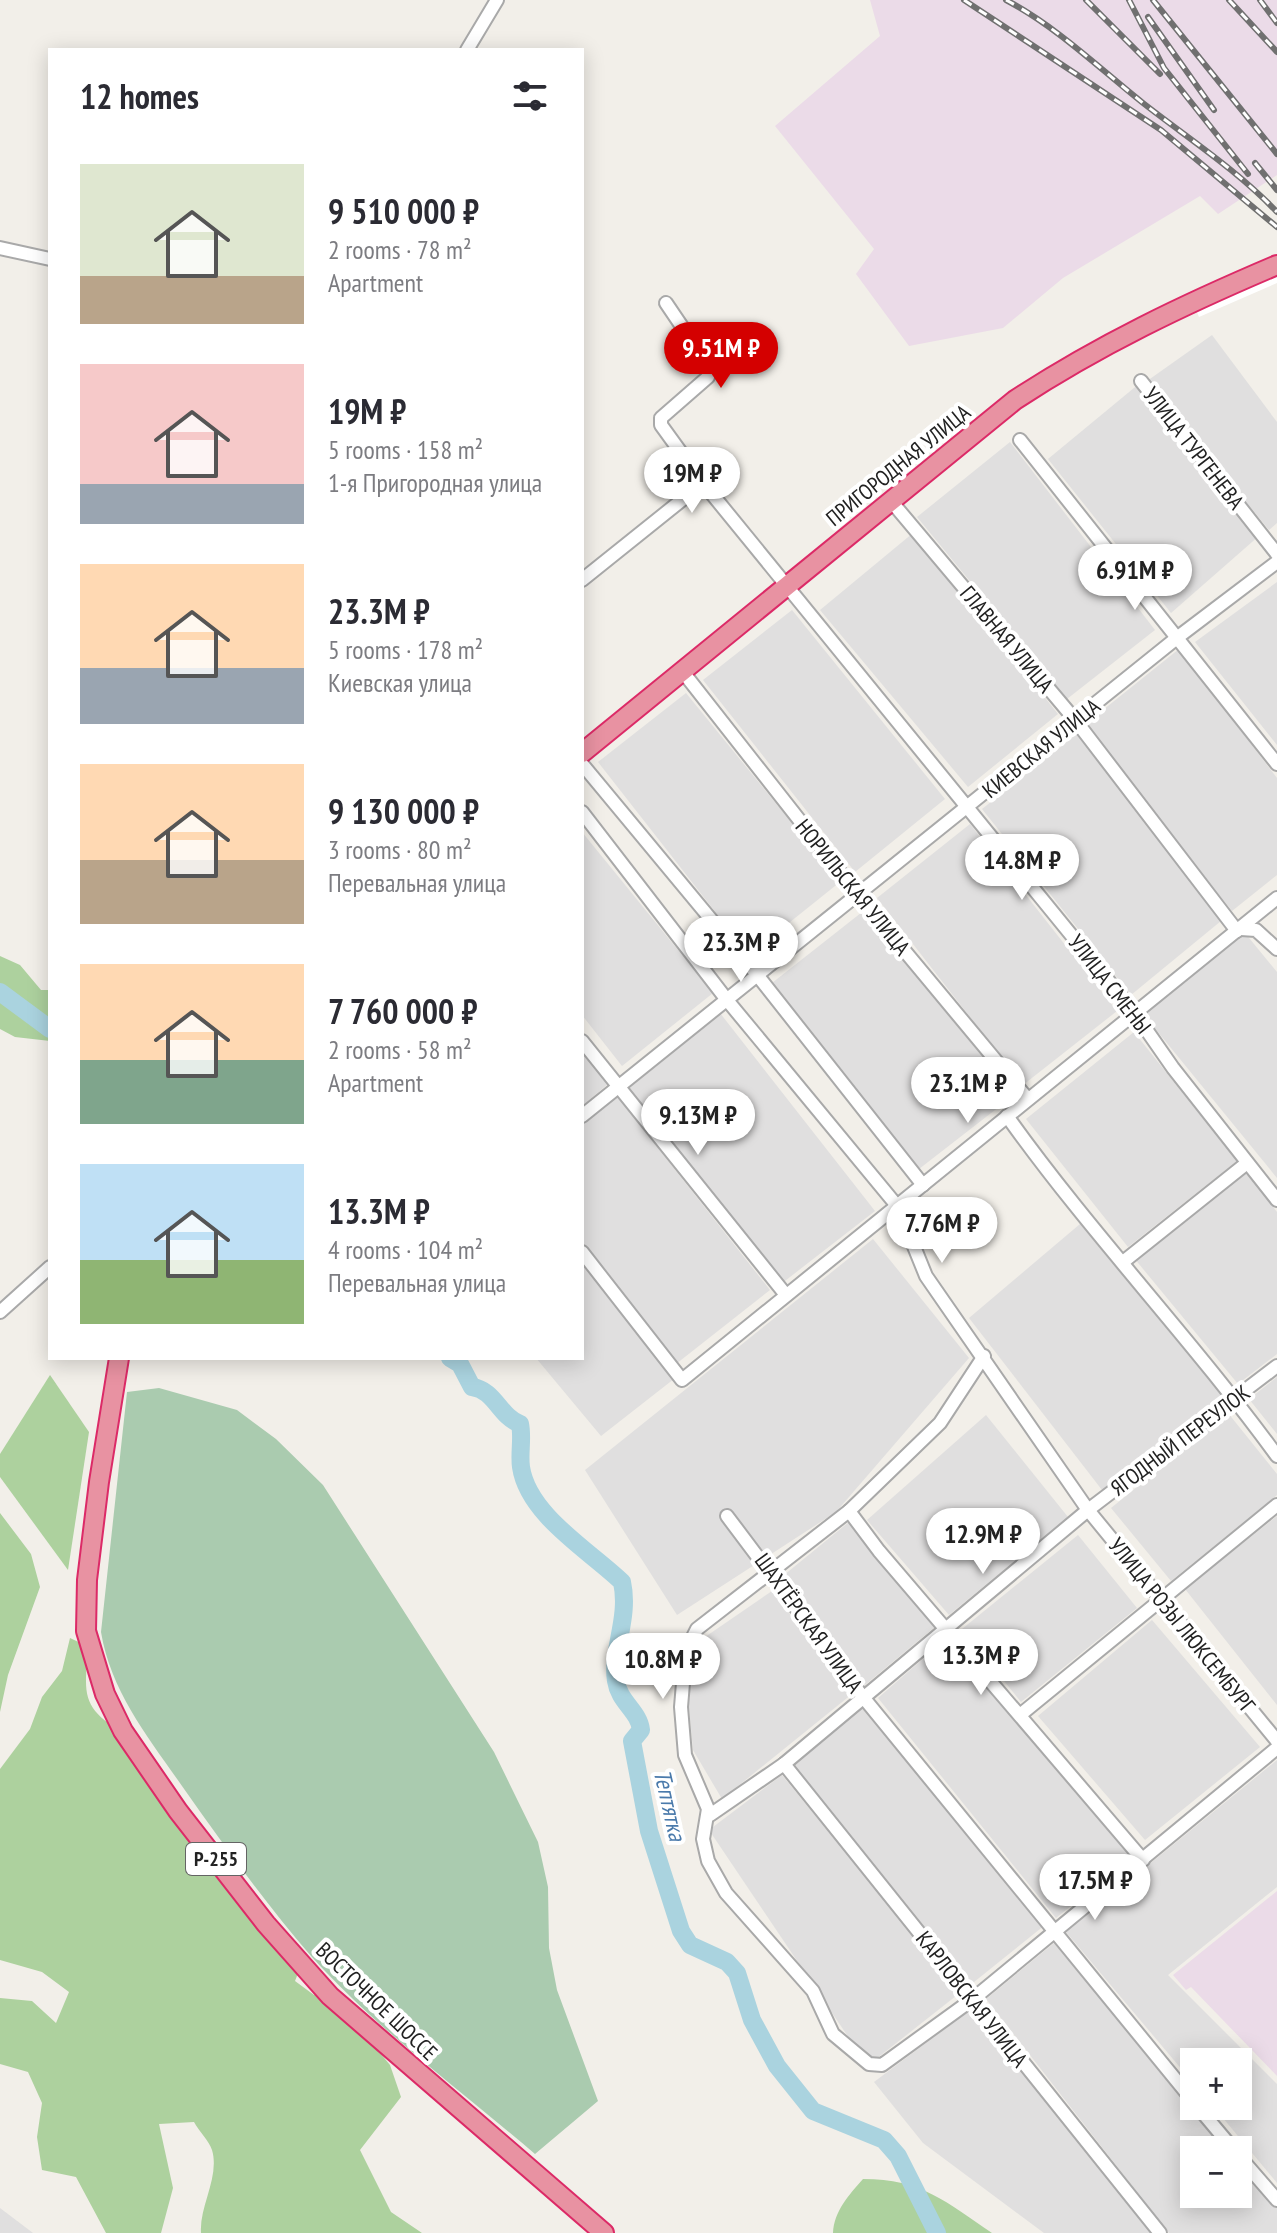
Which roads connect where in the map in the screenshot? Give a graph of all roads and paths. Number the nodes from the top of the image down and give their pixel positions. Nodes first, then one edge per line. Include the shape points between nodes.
1 (497, 0) edge
2 (468, 48) edge
3 (0, 248) edge
4 (48, 259) edge
5 (1277, 265) edge
6 (666, 303) dead end
7 (1141, 381) dead end
8 (1020, 440) dead end
9 (703, 483) junction
10 (891, 501) junction
11 (1277, 554) edge
12 (1277, 562) edge
13 (584, 578) edge
14 (788, 586) junction
15 (1178, 637) junction
16 (683, 672) junction
17 (1076, 721) junction
18 (584, 751) edge
19 (1277, 764) edge
20 (584, 766) edge
21 (969, 807) junction
22 (584, 815) edge
23 (859, 896) junction
24 (1277, 898) edge
25 (1239, 930) junction
26 (1277, 949) edge
27 (758, 976) junction
28 (727, 1000) junction
29 (1134, 1012) junction
30 (584, 1043) edge
31 (619, 1087) junction
32 (1027, 1098) junction
33 (584, 1114) edge
34 (1007, 1116) junction
35 (1247, 1163) junction
36 (923, 1185) junction
37 (1277, 1200) edge
38 (898, 1207) junction
39 (584, 1255) edge
40 (1123, 1262) junction
41 (48, 1269) edge
42 (786, 1295) junction
43 (0, 1312) edge
44 (984, 1356) junction
45 (119, 1360) edge
46 (1277, 1366) edge
47 (1235, 1398) junction
48 (1277, 1456) edge
49 (1277, 1505) edge
50 (1088, 1510) junction
51 (849, 1511) junction
52 (727, 1516) dead end
53 (769, 1574) junction
54 (1161, 1601) junction
55 (947, 1629) junction
56 (863, 1697) junction
57 (1020, 1715) junction
58 (1277, 1741) edge
59 (1277, 1748) edge
60 (784, 1764) junction
61 (710, 1815) junction
62 (1143, 1860) junction
63 (1055, 1931) junction
64 (973, 1999) junction
65 (1180, 2084) edge
66 (1209, 2120) edge
67 (1222, 2136) edge
68 (1252, 2171) edge
69 (1277, 2200) edge
70 (604, 2233) edge
71 (1160, 2233) edge

1 - 2 street
3 - 4 street
5 - 10 highway, ПРИГОРОДНАЯ УЛИЦА via 1084,355
6 - 9 street, УЛИЦА СМЕНЫ via 710,368 708,377 661,418
7 - 11 street, УЛИЦА ТУРГЕНЕВА
8 - 15 street
9 - 13 street
9 - 14 street, УЛИЦА СМЕНЫ
10 - 14 highway, ПРИГОРОДНАЯ УЛИЦА
10 - 17 street, ГЛАВНАЯ УЛИЦА
12 - 15 street, КИЕВСКАЯ УЛИЦА
14 - 16 highway, ПРИГОРОДНАЯ УЛИЦА
14 - 21 street, УЛИЦА СМЕНЫ
15 - 17 street, КИЕВСКАЯ УЛИЦА
15 - 19 street
16 - 18 highway, ПРИГОРОДНАЯ УЛИЦА
16 - 23 street, НОРИЛЬСКАЯ УЛИЦА
17 - 21 street, КИЕВСКАЯ УЛИЦА
17 - 25 street, ГЛАВНАЯ УЛИЦА
20 - 27 street
21 - 23 street, КИЕВСКАЯ УЛИЦА
21 - 29 street, УЛИЦА СМЕНЫ
22 - 28 street, УЛИЦА РОЗЫ ЛЮКСЕМБУРГ
23 - 27 street, КИЕВСКАЯ УЛИЦА
23 - 32 street, НОРИЛЬСКАЯ УЛИЦА
24 - 25 street
25 - 26 street, ГЛАВНАЯ УЛИЦА via 1256,930
25 - 29 street
27 - 28 street, КИЕВСКАЯ УЛИЦА
27 - 36 street
28 - 31 street, КИЕВСКАЯ УЛИЦА
28 - 38 street, УЛИЦА РОЗЫ ЛЮКСЕМБУРГ
29 - 32 street
29 - 35 street, УЛИЦА СМЕНЫ
30 - 31 street
31 - 33 street, КИЕВСКАЯ УЛИЦА
31 - 42 street
32 - 34 street
34 - 36 street
34 - 40 street
35 - 37 street, УЛИЦА СМЕНЫ
35 - 40 street
36 - 38 street
38 - 42 street
38 - 44 street, УЛИЦА РОЗЫ ЛЮКСЕМБУРГ via 926,1276
39 - 42 street via 682,1380
40 - 47 street
41 - 43 street
44 - 50 street, УЛИЦА РОЗЫ ЛЮКСЕМБУРГ
44 - 51 street via 940,1423
45 - 70 highway, ВОСТОЧНОЕ ШОССЕ / Р-255 via 87,1580 86,1631 105,1694 123,1731 266,1924 330,1996
46 - 47 street, ЯГОДНЫЙ ПЕРЕУЛОК
47 - 48 street
47 - 50 street, ЯГОДНЫЙ ПЕРЕУЛОК
49 - 54 street
50 - 54 street, УЛИЦА РОЗЫ ЛЮКСЕМБУРГ
50 - 55 street, ЯГОДНЫЙ ПЕРЕУЛОК
51 - 53 street
51 - 55 street
52 - 53 street, ШАХТЁРСКАЯ УЛИЦА
53 - 56 street, ШАХТЁРСКАЯ УЛИЦА
53 - 61 street via 704,1622 688,1647 681,1707 685,1755
54 - 57 street
54 - 58 street, УЛИЦА РОЗЫ ЛЮКСЕМБУРГ
55 - 56 street, ЯГОДНЫЙ ПЕРЕУЛОК
55 - 57 street
56 - 60 street, ЯГОДНЫЙ ПЕРЕУЛОК
56 - 63 street, ШАХТЁРСКАЯ УЛИЦА
57 - 62 street
59 - 62 street
60 - 61 street, ЯГОДНЫЙ ПЕРЕУЛОК
60 - 64 street, КАРЛОВСКАЯ УЛИЦА
61 - 64 street via 703,1845 726,1893 813,1991 833,2034 869,2064 888,2063
62 - 63 street
63 - 64 street
63 - 65 street, ШАХТЁРСКАЯ УЛИЦА
64 - 71 street, КАРЛОВСКАЯ УЛИЦА
66 - 67 street, ШАХТЁРСКАЯ УЛИЦА
68 - 69 street

